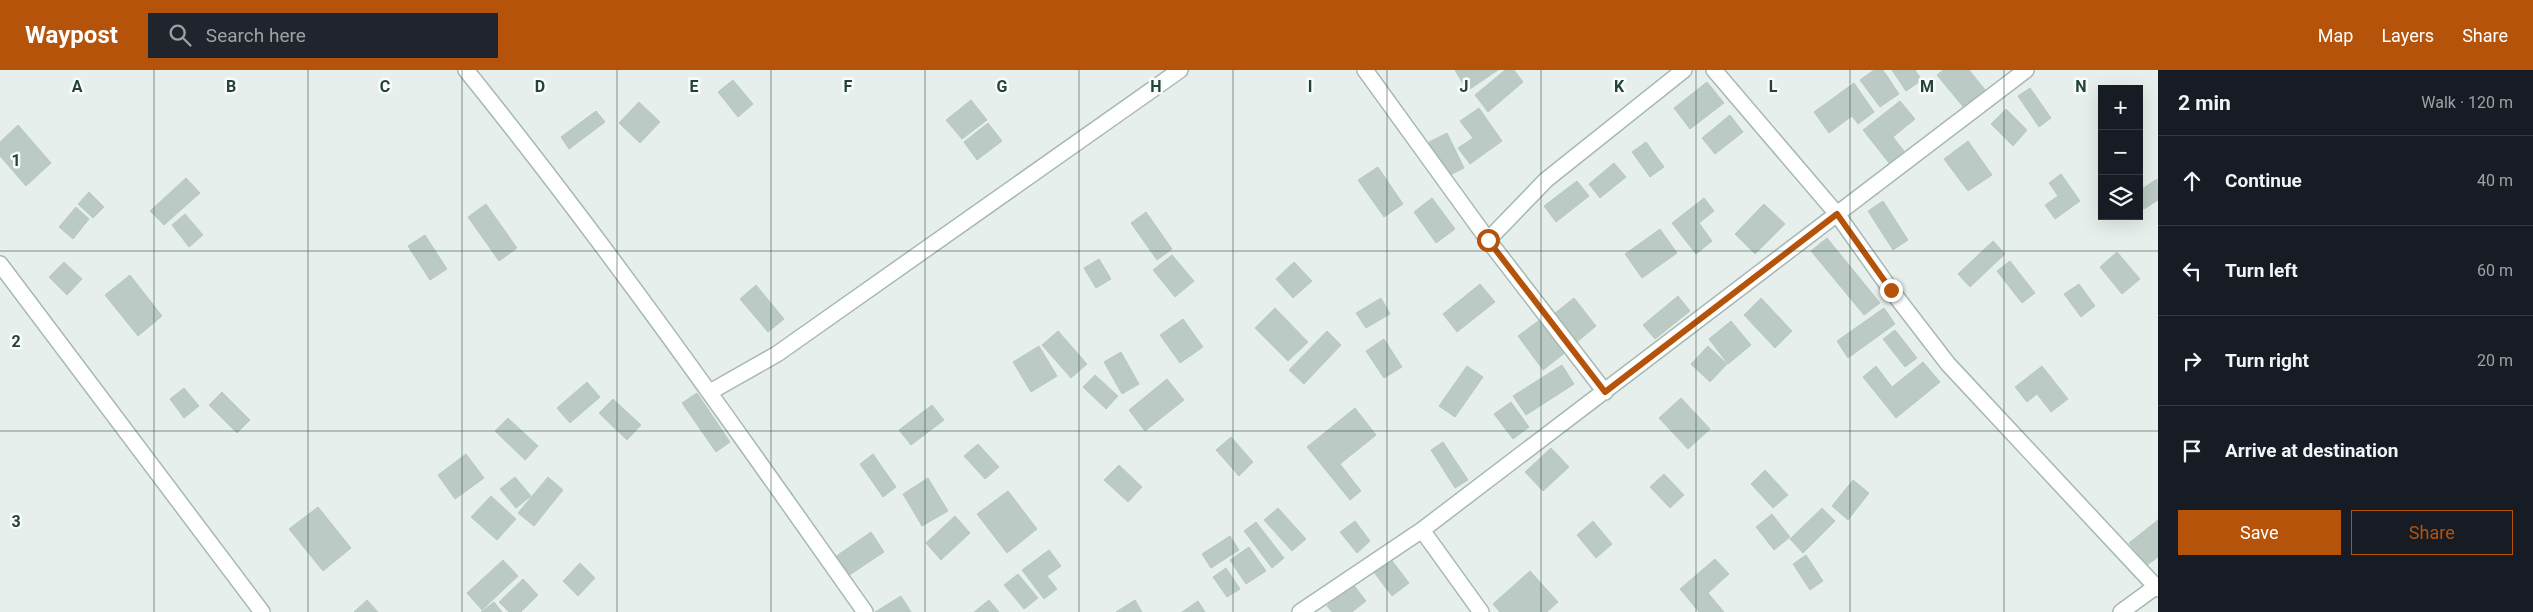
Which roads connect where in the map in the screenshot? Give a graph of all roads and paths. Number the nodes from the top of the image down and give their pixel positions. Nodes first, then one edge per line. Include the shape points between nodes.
1 (1180, 70) edge
2 (1365, 70) edge
3 (1684, 70) edge
4 (1714, 70) edge
5 (2026, 70) edge
6 (471, 72) edge
7 (1837, 214) junction
8 (1488, 240) junction
9 (0, 264) edge
10 (710, 392) junction
11 (1605, 392) junction
12 (1422, 530) junction
13 (2157, 587) edge
14 (262, 612) edge
15 (866, 612) edge
16 (1300, 612) edge
17 (1480, 612) edge
18 (2121, 612) edge

1 - 10 street via 777,354
2 - 8 street
3 - 8 street via 1546,180
4 - 7 street
5 - 7 street
6 - 10 street
7 - 11 street
7 - 13 street via 1948,364
8 - 11 street
9 - 14 street
10 - 15 street
11 - 12 street
12 - 16 street
12 - 17 street
13 - 18 street

